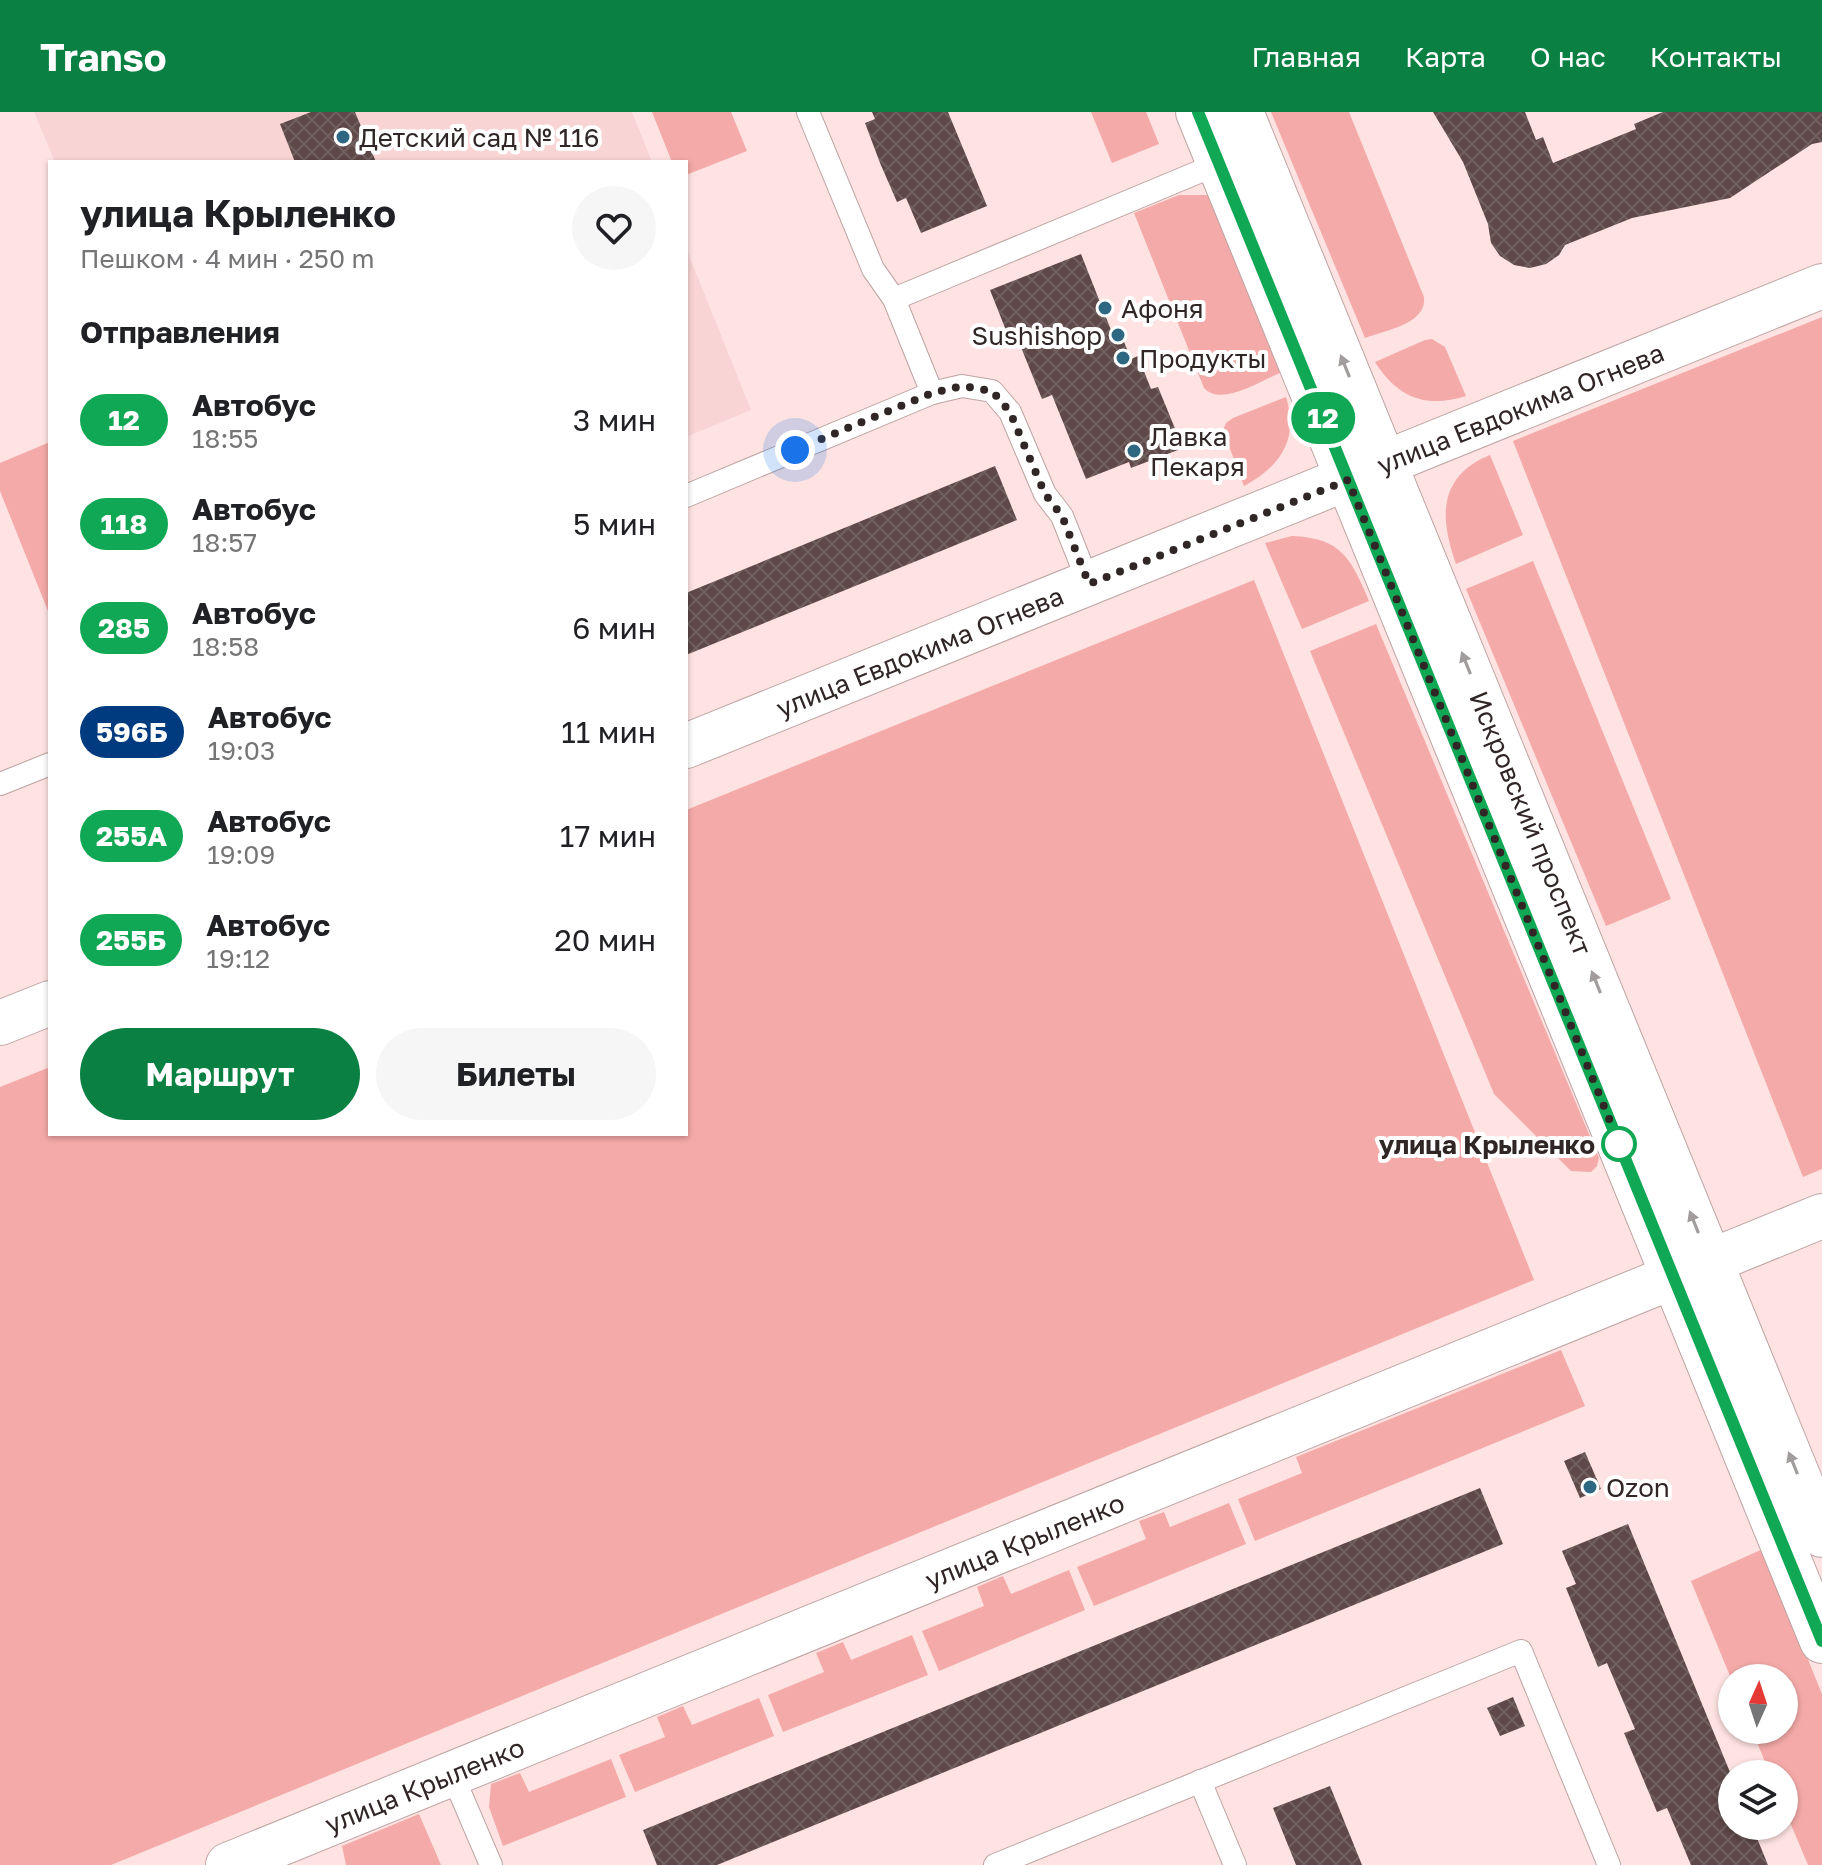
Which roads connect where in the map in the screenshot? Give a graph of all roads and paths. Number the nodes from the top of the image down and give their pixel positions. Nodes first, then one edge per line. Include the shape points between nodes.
1 (808, 112) edge
2 (1198, 112) edge
3 (1239, 141) edge
4 (1822, 286) edge
5 (894, 299) junction
6 (932, 393) junction
7 (1367, 472) junction
8 (688, 495) edge
9 (1089, 584) junction
10 (688, 745) edge
11 (48, 765) edge
12 (0, 784) edge
13 (48, 1004) edge
14 (0, 1023) edge
15 (1822, 1216) edge
16 (1692, 1269) junction
17 (1822, 1535) edge
18 (1822, 1641) edge
19 (452, 1774) junction
20 (1200, 1781) junction
21 (228, 1865) edge
22 (491, 1865) edge
23 (995, 1865) edge
24 (1235, 1865) edge
25 (1609, 1865) edge

1 - 5 lane via 873,269
2 - 3 street, Искровский проспект
3 - 5 lane
3 - 7 street, Искровский проспект
4 - 7 street, улица Евдокима Огнева
5 - 6 lane
6 - 8 lane
6 - 9 lane via 962,386 992,391 1010,412
7 - 9 street, улица Евдокима Огнева
7 - 16 street, Искровский проспект
9 - 10 street, улица Евдокима Огнева
11 - 12 lane
13 - 14 street
15 - 16 street, улица Крыленко
17 -> 16 street, Искровский проспект
16 - 18 street, Искровский проспект
16 - 19 street, улица Крыленко
19 - 21 street, улица Крыленко
19 - 22 lane
20 - 23 lane
20 - 24 lane
20 - 25 lane via 1521,1651

